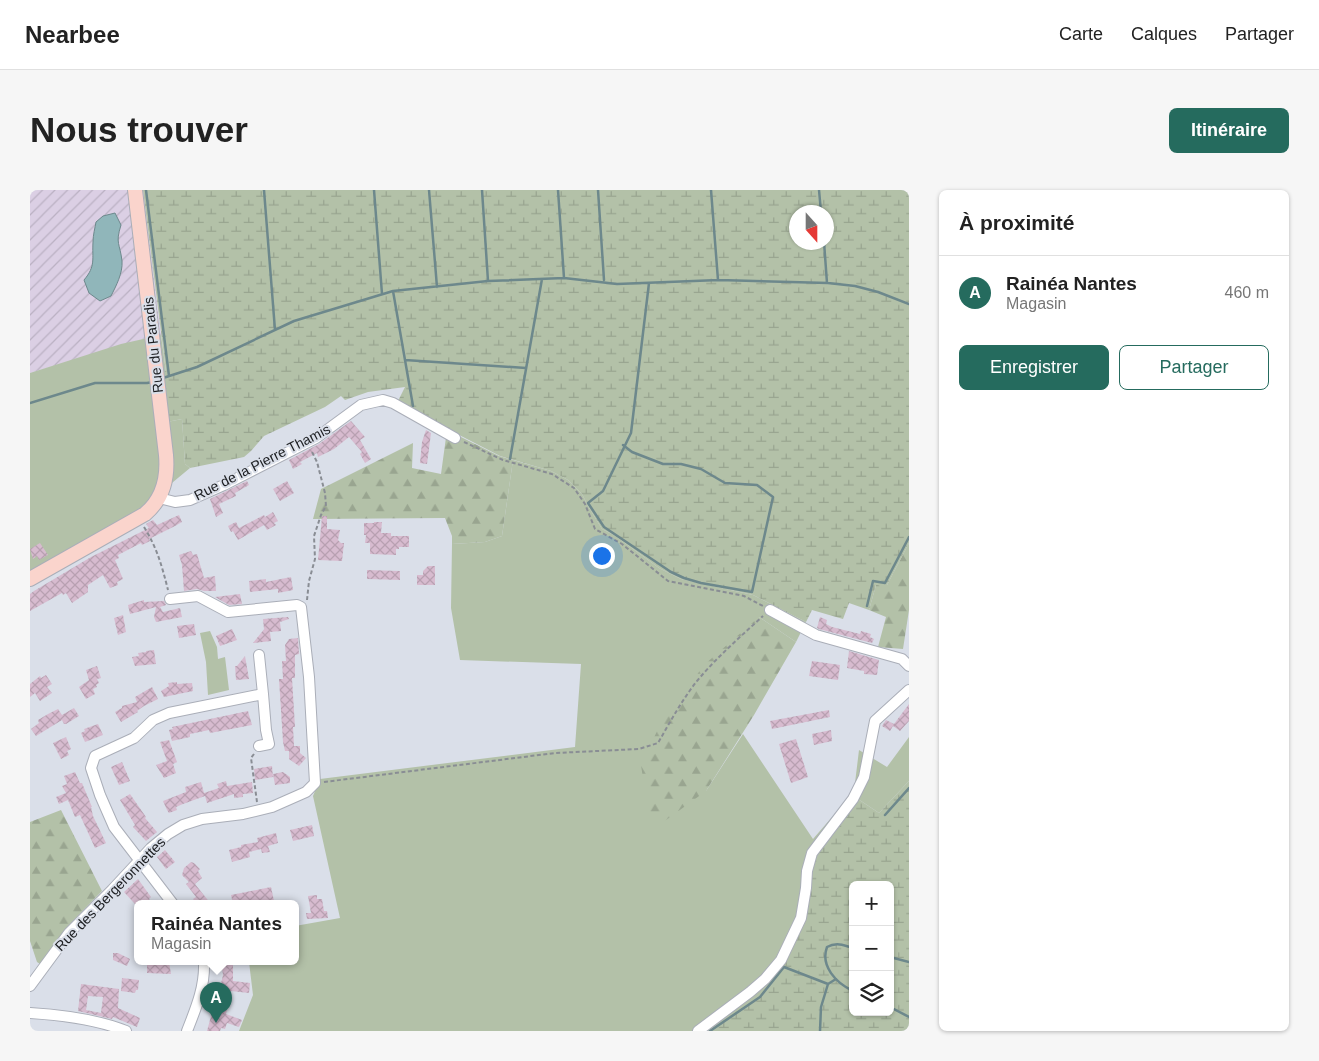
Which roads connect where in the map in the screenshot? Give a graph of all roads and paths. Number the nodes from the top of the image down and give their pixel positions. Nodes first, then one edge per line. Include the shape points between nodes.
1 (135, 190) edge
2 (455, 438) joint
3 (307, 442) junction
4 (159, 498) junction
5 (139, 518) junction
6 (30, 579) edge
7 (170, 599) joint
8 (301, 607) junction
9 (770, 610) junction
10 (259, 655) dead end
11 (909, 666) edge
12 (909, 690) edge
13 (264, 694) junction
14 (259, 746) joint
15 (315, 783) junction
16 (258, 810) junction
17 (139, 860) junction
18 (170, 900) edge
19 (204, 965) edge
20 (30, 986) edge
21 (30, 1013) edge
22 (126, 1031) edge
23 (187, 1031) edge
24 (698, 1031) edge

1 - 4 main road, Rue du Paradis via 168,471
2 - 3 street, Rue de la Pierre Thamis via 383,400 361,405
2 - 9 path via 503,460 552,474 574,488 596,529 622,544 668,581 744,596
3 - 4 street, Rue de la Pierre Thamis via 190,500 175,502
3 - 8 path via 317,462 326,506 314,536 315,559 308,598
4 - 5 main road
5 - 6 main road
5 - 7 path via 161,559
7 - 8 street via 198,596 228,612
8 - 15 street
9 - 11 street via 816,635 902,659
9 - 15 path via 697,682 658,743 640,749 555,753
10 - 13 street
12 - 24 street via 875,721 864,777 853,799 812,853 801,918 782,960 750,992
13 - 14 street via 269,744
13 - 17 street via 169,713 153,720 134,738 95,756 91,768 100,795 114,827
14 - 16 path via 251,758
15 - 16 street, Rue des Bergeronnettes via 297,796
16 - 17 street, Rue des Bergeronnettes via 183,825 159,840
17 - 18 street
17 - 20 street, Rue des Bergeronnettes via 69,933
19 - 23 street via 201,994
21 - 22 street via 109,1024

